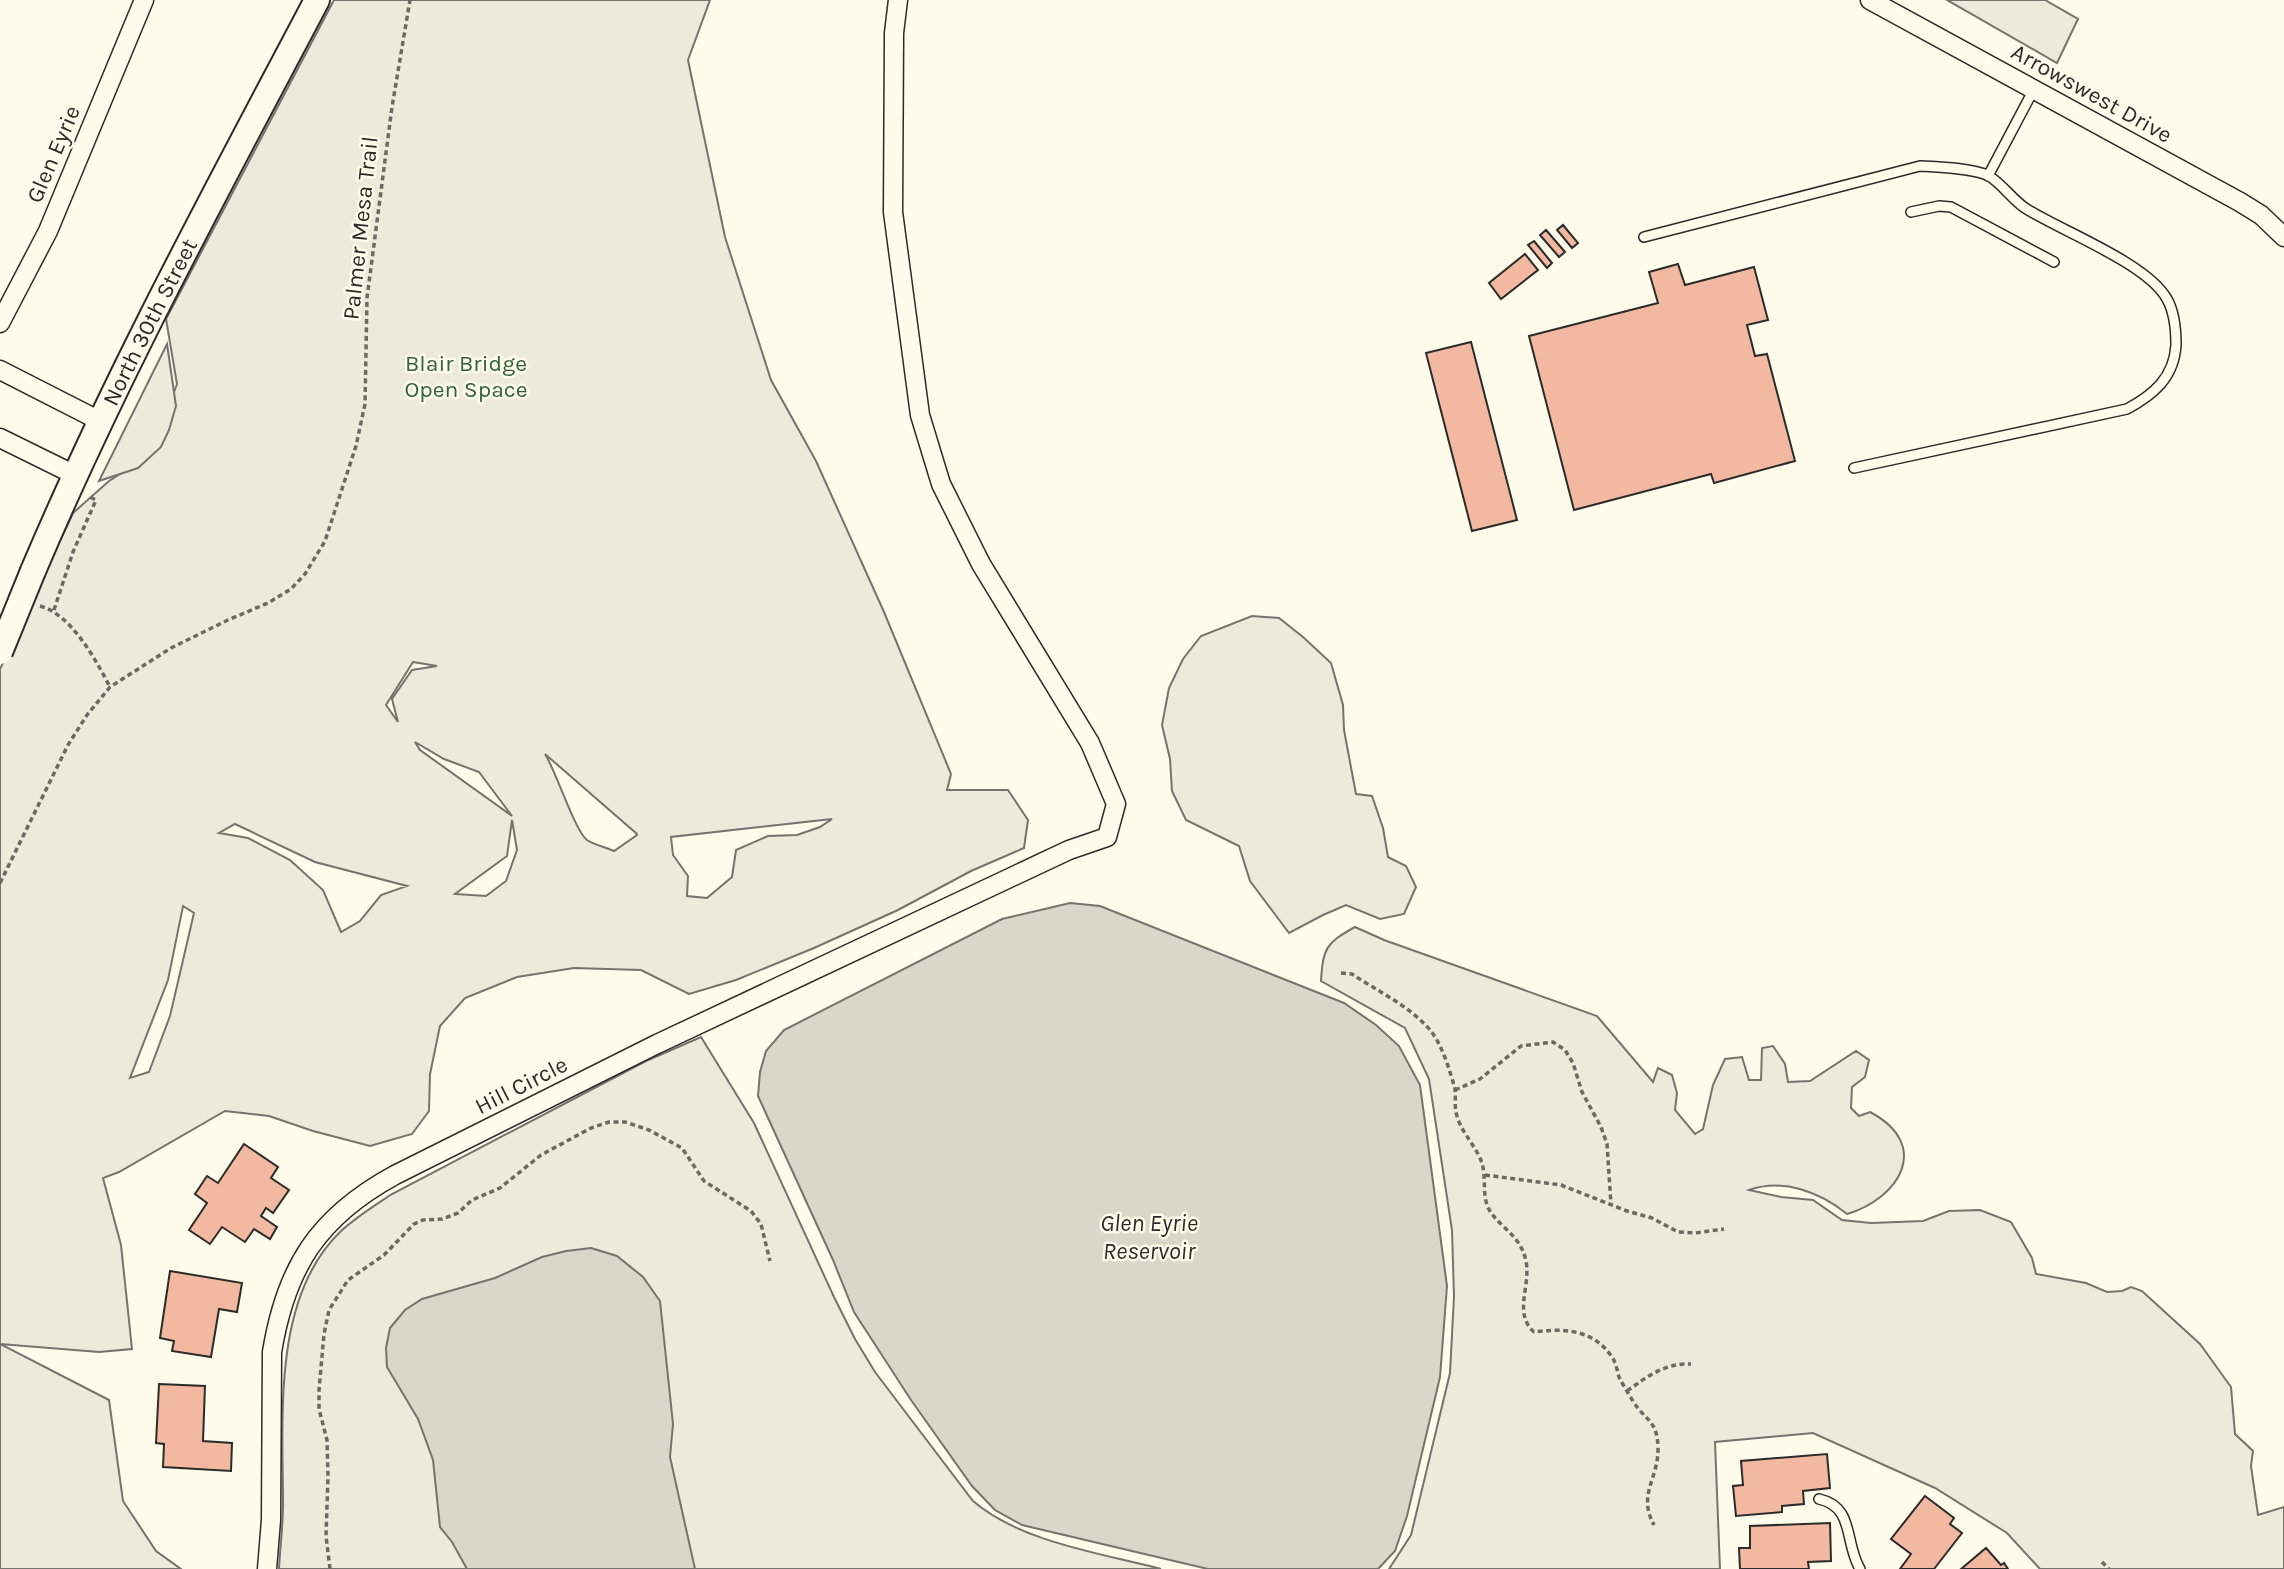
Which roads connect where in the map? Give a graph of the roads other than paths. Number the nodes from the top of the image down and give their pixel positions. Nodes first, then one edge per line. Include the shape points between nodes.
1 (144, 0) edge
2 (317, 0) edge
3 (898, 0) edge
4 (1870, 0) edge
5 (2034, 89) junction
6 (1988, 176) junction
7 (1911, 212) dead end
8 (1644, 237) dead end
9 (2284, 237) edge
10 (2054, 262) dead end
11 (0, 323) edge
12 (0, 370) edge
13 (100, 421) junction
14 (0, 438) edge
15 (1854, 468) dead end
16 (72, 480) junction
17 (0, 652) edge
18 (1819, 1499) dead end
19 (267, 1569) edge
20 (1860, 1569) edge

1 - 11 street, Glen Eyrie via 48,231
2 - 13 main road, North 30th Street
3 - 19 street, Hill Circle via 893,212 920,415 941,484 975,552 1090,743 1116,804 1107,837 1069,850 645,1050 395,1175 342,1210 304,1256 282,1302 277,1325 272,1352
4 - 5 street, Arrowswest Drive
5 - 6 lane
5 - 9 street, Arrowswest Drive via 2240,202
6 - 8 lane via 1920,166
6 - 15 lane via 2023,207 2137,269 2155,284 2167,299 2177,327 2175,354 2166,377 2150,397 2127,409
7 - 10 lane via 1951,207
12 - 13 street
13 - 16 main road, North 30th Street
14 - 16 street
16 - 17 main road, North 30th Street, bridge
18 - 20 lane via 1841,1510

